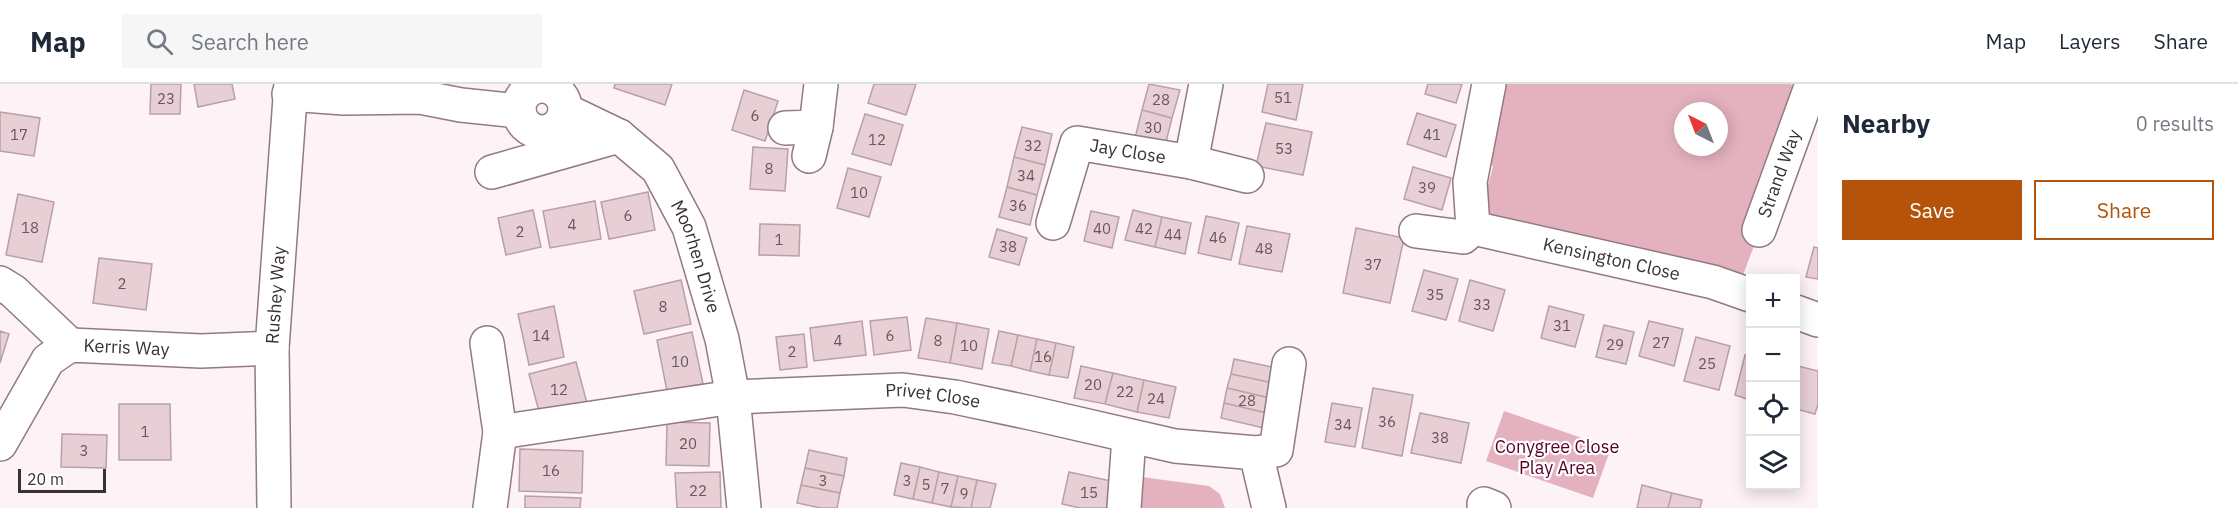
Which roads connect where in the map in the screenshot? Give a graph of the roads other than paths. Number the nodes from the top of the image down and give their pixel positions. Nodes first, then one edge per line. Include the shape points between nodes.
1 (821, 84) edge
2 (1206, 84) edge
3 (1489, 84) edge
4 (1812, 84) edge
5 (290, 89) edge
6 (553, 93) edge
7 (619, 136) junction
8 (804, 137) dead end
9 (1191, 162) junction
10 (492, 172) dead end
11 (1247, 176) dead end
12 (1053, 223) dead end
13 (1473, 228) junction
14 (1759, 230) dead end
15 (1416, 231) dead end
16 (0, 283) edge
17 (1746, 294) edge
18 (1800, 313) edge
19 (1818, 320) edge
20 (487, 343) dead end
21 (70, 345) junction
22 (272, 348) junction
23 (1289, 364) dead end
24 (734, 397) junction
25 (500, 432) junction
26 (1129, 436) junction
27 (0, 444) edge
28 (1256, 453) junction
29 (274, 508) edge
30 (490, 508) edge
31 (744, 508) edge
32 (1124, 508) edge
33 (1269, 508) edge

1 - 8 street
2 - 9 street, Jay Close
3 - 13 street via 1470,182
4 - 14 street, Strand Way
5 - 6 street, Moorhen Drive via 344,98 420,97 519,111 520,103 534,87
5 - 22 street, Rushey Way
6 - 7 street, Moorhen Drive
7 - 10 street
7 - 24 street, Moorhen Drive via 658,169 689,227 722,339
9 - 11 street, Jay Close
9 - 12 street, Jay Close via 1077,143
13 - 15 street, Kensington Close via 1463,237
13 - 17 street, Kensington Close via 1713,282
16 - 21 street
18 - 19 street
20 - 25 street
21 - 22 street, Kerris Way via 201,351
21 - 27 street, Kerris Way via 48,360
22 - 29 street, Rushey Way
23 - 28 street via 1276,450
24 - 25 street
24 - 26 street, Privet Close via 903,390 955,397
24 - 31 street, Moorhen Drive
25 - 30 street
26 - 28 street, Privet Close via 1175,446
26 - 32 street
28 - 33 street

